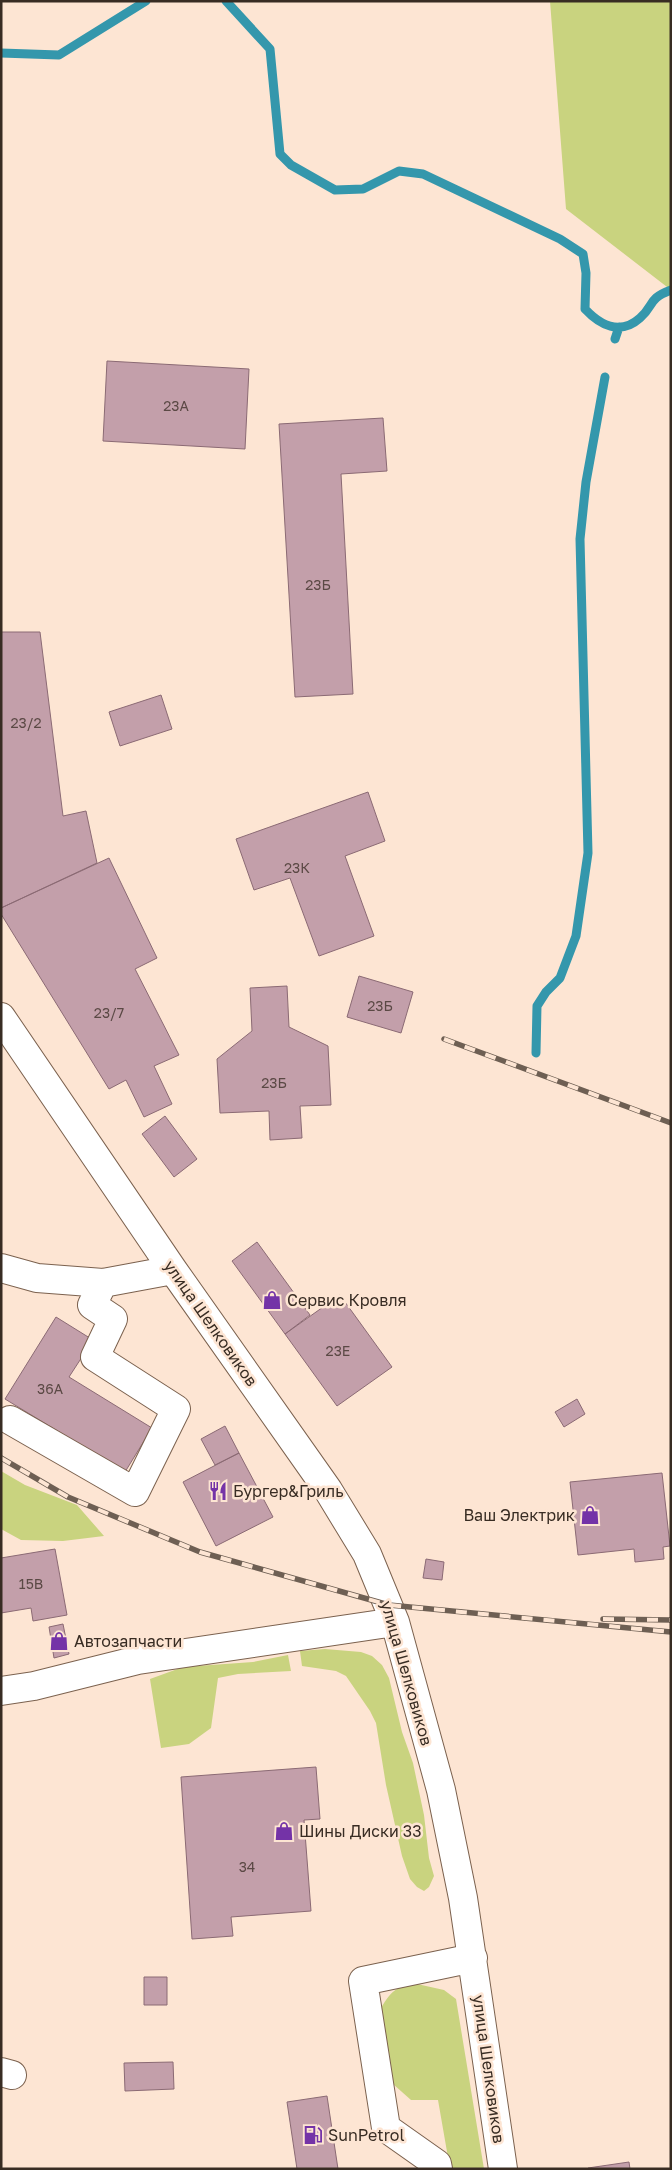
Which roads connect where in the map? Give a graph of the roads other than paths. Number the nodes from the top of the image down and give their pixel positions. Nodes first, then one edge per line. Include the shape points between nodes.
1 (1, 1017) edge
2 (1, 1268) edge
3 (173, 1270) junction
4 (103, 1283) junction
5 (10, 1420) dead end
6 (395, 1622) junction
7 (1, 1691) edge
8 (473, 1958) junction
9 (438, 2169) edge
10 (503, 2169) edge

1 - 3 street, улица Шелковиков
2 - 4 street via 37,1278
3 - 4 street
3 - 6 street, улица Шелковиков via 328,1490 367,1554
4 - 5 street via 92,1306 113,1319 95,1357 176,1409 135,1492
6 - 7 street via 138,1660
6 - 8 street, улица Шелковиков via 441,1790
8 - 9 street via 364,1981 386,2128 420,2150 437,2164
8 - 10 street, улица Шелковиков

